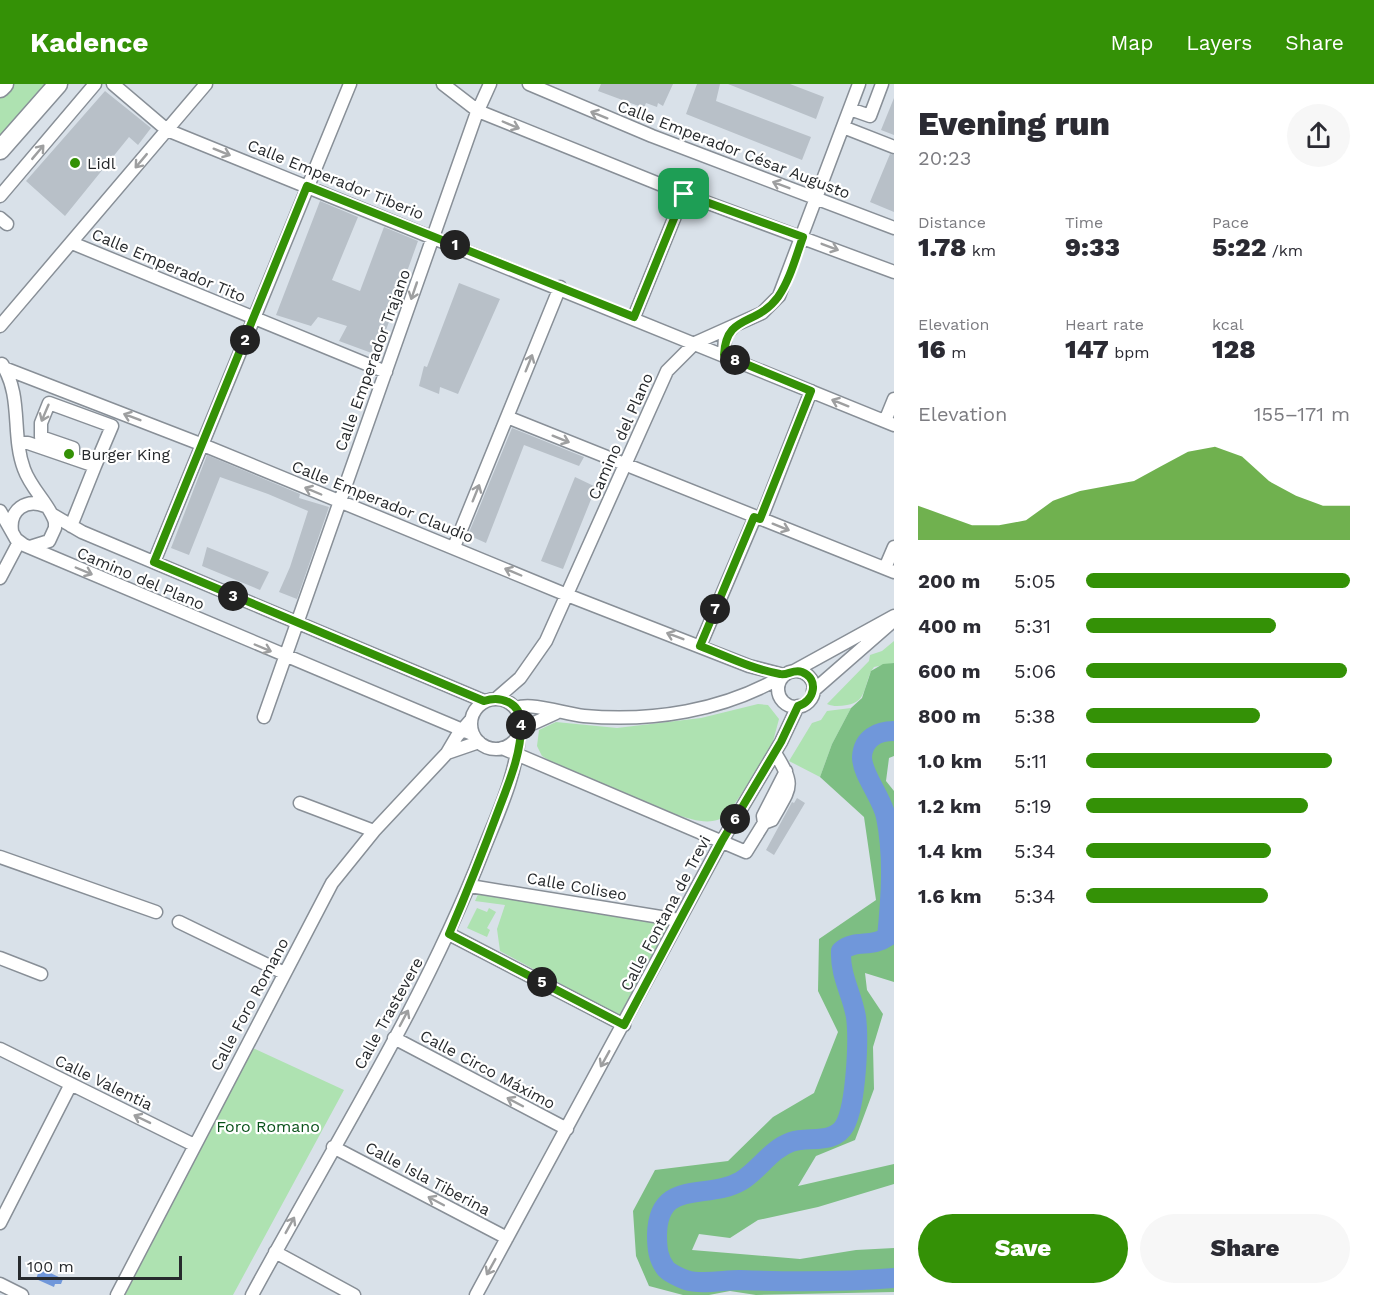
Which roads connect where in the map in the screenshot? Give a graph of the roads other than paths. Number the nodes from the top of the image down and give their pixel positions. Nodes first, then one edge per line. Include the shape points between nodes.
1 (4, 84) edge
2 (58, 84) edge
3 (95, 84) edge
4 (113, 84) edge
5 (206, 84) edge
6 (350, 84) edge
7 (443, 84) edge
8 (490, 84) edge
9 (529, 84) edge
10 (859, 84) edge
11 (882, 84) edge
12 (0, 88) edge
13 (850, 109) junction
14 (478, 111) junction
15 (843, 127) junction
16 (167, 130) junction
17 (894, 147) edge
18 (0, 150) edge
19 (307, 186) junction
20 (684, 194) junction
21 (0, 196) edge
22 (816, 198) junction
23 (894, 228) edge
24 (434, 236) junction
25 (803, 237) junction
26 (72, 243) junction
27 (894, 272) edge
28 (560, 287) junction
29 (634, 317) junction
30 (254, 318) junction
31 (0, 326) edge
32 (733, 327) junction
33 (695, 343) junction
34 (724, 355) junction
35 (2, 364) edge
36 (386, 372) junction
37 (811, 391) junction
38 (894, 399) edge
39 (507, 417) junction
40 (890, 423) edge
41 (18, 443) junction
42 (203, 444) junction
43 (73, 458) junction
44 (625, 465) junction
45 (95, 466) junction
46 (339, 502) junction
47 (0, 511) edge
48 (49, 511) junction
49 (758, 518) junction
50 (71, 526) junction
51 (20, 540) junction
52 (454, 547) junction
53 (894, 547) edge
54 (154, 562) junction
55 (890, 570) edge
56 (0, 578) edge
57 (567, 595) junction
58 (894, 618) edge
59 (298, 623) junction
60 (700, 646) junction
61 (286, 657) junction
62 (749, 666) junction
63 (787, 674) junction
64 (520, 678) junction
65 (813, 691) junction
66 (756, 692) junction
67 (780, 698) junction
68 (491, 700) junction
69 (798, 706) junction
70 (516, 708) junction
71 (556, 713) junction
72 (264, 717) dead end
73 (520, 731) junction
74 (471, 732) junction
75 (502, 748) junction
76 (447, 753) junction
77 (774, 753) junction
78 (518, 754) junction
79 (300, 803) dead end
80 (374, 831) junction
81 (722, 841) junction
82 (0, 856) edge
83 (470, 885) junction
84 (156, 912) dead end
85 (680, 920) junction
86 (179, 922) dead end
87 (449, 934) junction
88 (0, 958) edge
89 (284, 973) junction
90 (41, 974) dead end
91 (624, 1025) junction
92 (394, 1038) junction
93 (0, 1049) edge
94 (71, 1084) junction
95 (567, 1129) junction
96 (195, 1145) junction
97 (333, 1147) junction
98 (0, 1223) edge
99 (507, 1238) junction
100 (275, 1252) junction
101 (0, 1284) edge
102 (22, 1295) edge
103 (117, 1295) edge
104 (252, 1295) edge
105 (354, 1295) edge
106 (476, 1295) edge

1 - 12 highway
2 - 18 highway
21 -> 3 street
4 - 16 street, Calle Emperador Tiberio
5 - 16 street
6 - 19 street
7 - 14 street
8 - 14 street, Calle Emperador Trajano
22 -> 9 street, Calle Emperador César Augusto
10 - 13 street, Camino del Plano
11 - 13 street via 870,116
13 - 15 street, Camino del Plano
14 -> 20 street
14 - 24 street, Calle Emperador Trajano
15 - 17 street
15 - 22 street, Camino del Plano
16 -> 19 street, Calle Emperador Tiberio
16 -> 26 street
19 - 24 street, Calle Emperador Tiberio
19 - 30 street
20 - 25 street
20 - 29 street
22 - 23 street, Calle Emperador César Augusto
22 - 25 street, Camino del Plano
24 - 28 street, Calle Emperador Tiberio
24 -> 36 street, Calle Emperador Trajano
25 -> 27 street
25 - 32 street, Camino del Plano via 779,296 762,313
26 - 30 street, Calle Emperador Tito
26 - 31 street
28 - 29 street, Calle Emperador Tiberio
39 -> 28 street
29 - 33 street, Calle Emperador Tiberio
30 - 36 street, Calle Emperador Tito
30 - 42 street
32 - 33 street, Camino del Plano
32 - 34 street via 725,336
33 - 34 street, Calle Emperador Tiberio
33 - 44 street, Camino del Plano via 668,371
34 - 37 street, Calle Emperador Tiberio
35 - 41 street via 15,398
42 -> 35 street, Calle Emperador Claudio
36 - 46 street, Calle Emperador Trajano
40 -> 37 street, Calle Emperador Tiberio
37 - 49 street
38 - 40 street
39 -> 44 street
52 -> 39 street
41 - 43 street via 28,442
41 - 48 street via 24,469
46 -> 42 street, Calle Emperador Claudio
42 - 54 street
43 - 45 street
45 -> 43 street via 112,426 50,403 41,423 41,437 73,448
44 - 49 street
44 - 57 street, Camino del Plano
45 - 50 street
46 - 52 street, Calle Emperador Claudio
46 - 59 street, Calle Emperador Trajano
47 - 51 street
48 - 50 street, Camino del Plano
48 - 51 street via 55,528 49,541
48 - 51 street via 38,503 23,505 13,516
49 -> 55 street
49 - 60 street
50 - 54 street, Camino del Plano
51 - 56 street
51 -> 61 street, Camino del Plano
57 -> 52 street, Calle Emperador Claudio
53 - 55 street
54 - 59 street, Camino del Plano
60 -> 57 street, Calle Emperador Claudio
57 - 64 street, Camino del Plano via 546,641
58 - 63 street
58 - 65 street
59 - 61 street, Calle Emperador Trajano
59 - 68 street, Camino del Plano
60 - 62 street, Calle Emperador Claudio
61 - 72 street, Calle Emperador Trajano
61 - 74 street, Camino del Plano
62 - 63 street, Calle Emperador Claudio
62 - 66 street via 756,678
63 - 65 street via 809,676
63 - 66 street
63 - 67 street via 778,687
64 - 68 street, Camino del Plano
64 - 70 street, Camino del Plano
65 - 69 street via 808,701
66 - 67 street
66 - 71 street via 669,715 613,718
67 - 69 street via 788,705
68 - 70 street via 507,701
68 - 74 street via 474,711
69 - 77 street, Calle Fontana de Trevi
70 - 71 street via 526,706
70 - 73 street
71 - 73 street
73 - 75 street via 512,743
73 - 78 street, Calle Trastevere
74 - 75 street via 489,748
74 - 76 street, Calle Foro Romano
74 - 76 street, Calle Foro Romano
75 - 78 street
76 - 80 street, Calle Foro Romano
77 - 81 street, Calle Fontana de Trevi
77 - 81 street via 786,771 763,816 764,823 746,852
78 - 81 street
78 - 83 street, Calle Trastevere
79 - 80 street
80 - 89 street, Calle Foro Romano via 332,883
81 - 85 street, Calle Fontana de Trevi
82 - 84 street
83 - 85 street, Calle Coliseo
83 - 87 street, Calle Trastevere
85 - 91 street, Calle Fontana de Trevi
86 - 89 street
87 - 91 street
92 -> 87 street, Calle Trastevere
88 - 90 street
89 - 96 street, Calle Foro Romano
91 -> 95 street, Calle Fontana de Trevi
95 -> 92 street, Calle Circo Máximo
92 - 97 street, Calle Trastevere
93 - 94 street, Calle Valentia
96 -> 94 street, Calle Valentia
94 - 98 street
95 - 99 street, Calle Fontana de Trevi
96 - 103 street, Calle Foro Romano
99 -> 97 street, Calle Isla Tiberina
100 -> 97 street, Calle Trastevere
99 -> 106 street, Calle Fontana de Trevi
100 - 104 street, Calle Trastevere
100 - 105 street
101 - 102 street

